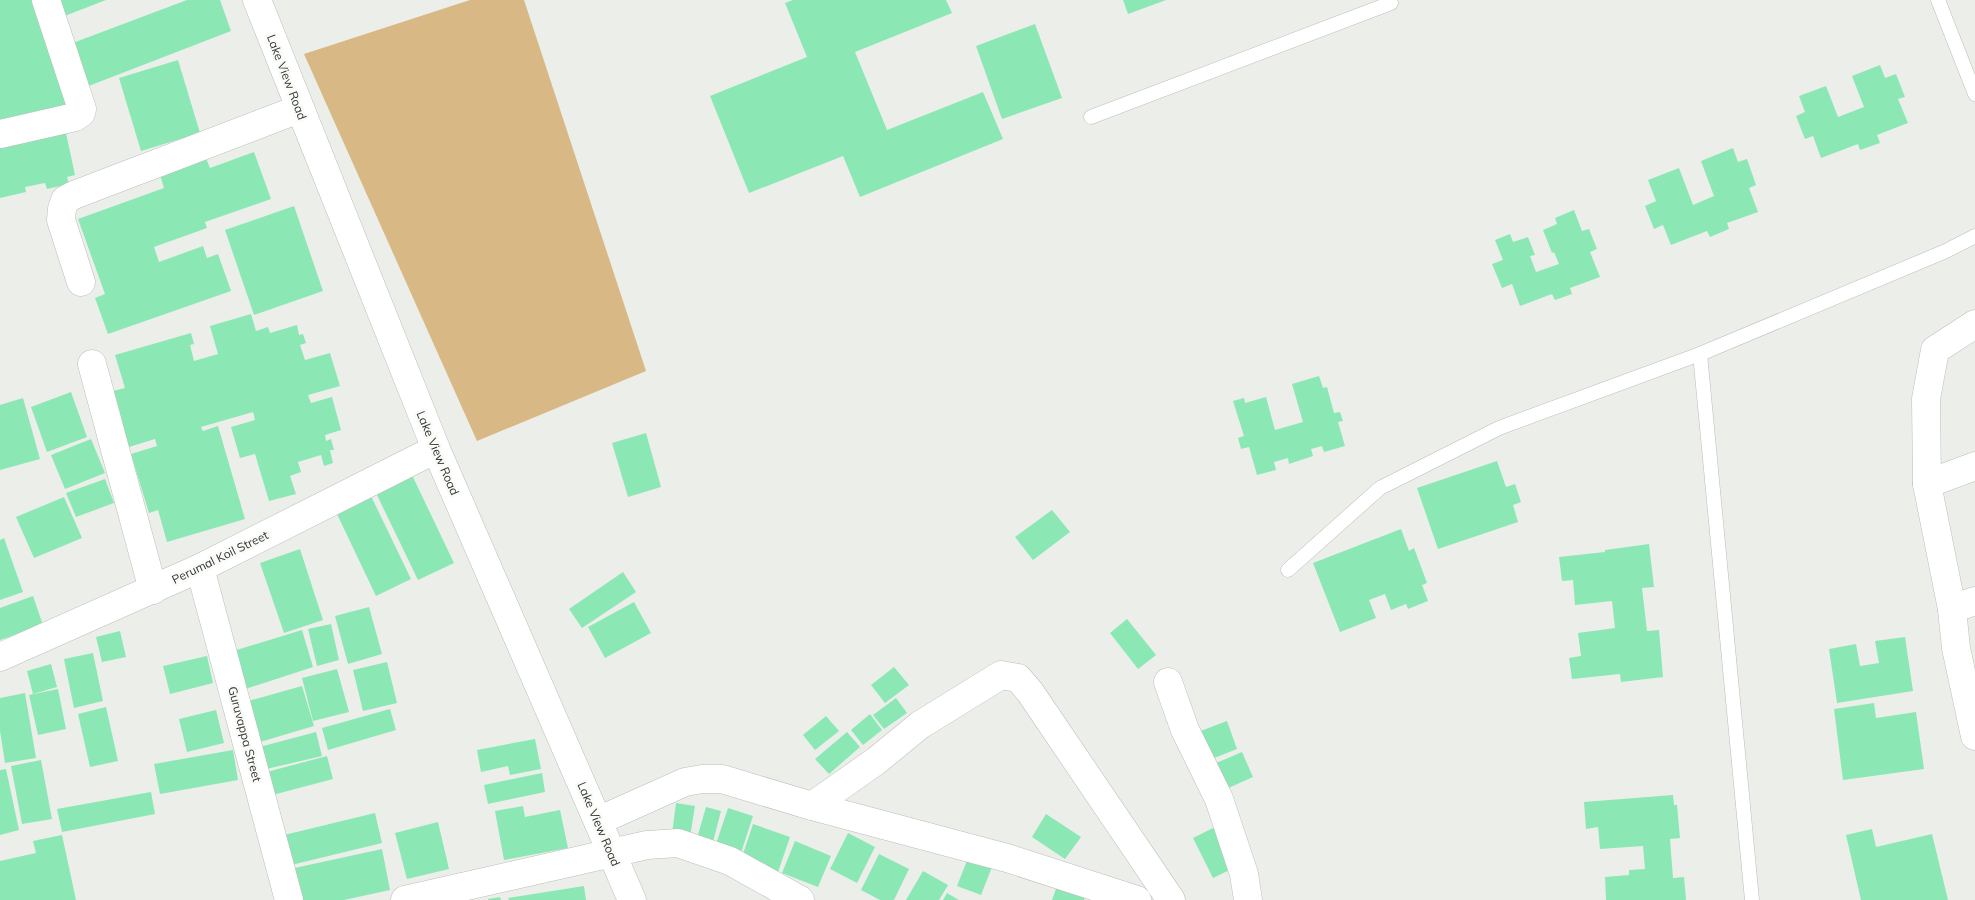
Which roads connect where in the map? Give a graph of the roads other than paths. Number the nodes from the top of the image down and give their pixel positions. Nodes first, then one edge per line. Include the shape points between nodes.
1 (46, 0) edge
2 (257, 0) edge
3 (1390, 0) edge
4 (1938, 0) edge
5 (1975, 94) edge
6 (300, 109) junction
7 (1091, 117) dead end
8 (0, 134) edge
9 (1975, 236) edge
10 (81, 282) dead end
11 (1975, 324) edge
12 (1700, 354) junction
13 (92, 364) dead end
14 (436, 449) junction
15 (1975, 466) edge
16 (1927, 484) junction
17 (200, 568) junction
18 (1288, 570) dead end
19 (153, 590) junction
20 (1964, 605) edge
21 (0, 657) edge
22 (1168, 682) dead end
23 (1975, 736) edge
24 (812, 806) junction
25 (598, 821) junction
26 (612, 853) junction
27 (289, 900) edge
28 (405, 900) edge
29 (632, 900) edge
30 (800, 900) edge
31 (1137, 900) edge
32 (1171, 900) edge
33 (1248, 900) edge
34 (1752, 900) edge

1 - 8 street via 81,113
2 - 6 street, Lake View Road
3 - 7 lane via 1392,3
4 - 5 lane
6 - 10 street via 65,200 61,220
6 - 14 street, Lake View Road
9 - 12 lane
11 - 16 street via 1934,350 1926,399
12 - 18 lane via 1499,428 1380,488
12 - 34 lane
13 - 19 street
14 - 17 street, Perumal Koil Street
14 - 25 street, Lake View Road
15 - 16 street
16 - 20 street
17 - 19 street, Perumal Koil Street
17 - 27 street, Guruvappa Street
19 - 21 street, Perumal Koil Street
20 - 23 street via 1956,648
22 - 33 street via 1185,730 1219,799 1244,874
24 - 25 street via 722,779 702,778 685,782
24 - 31 street via 1007,858
24 - 32 street via 920,725 1002,675 1018,678
25 - 26 street, Lake View Road
26 - 28 street
26 - 29 street, Lake View Road
26 - 30 street via 678,842 730,861

